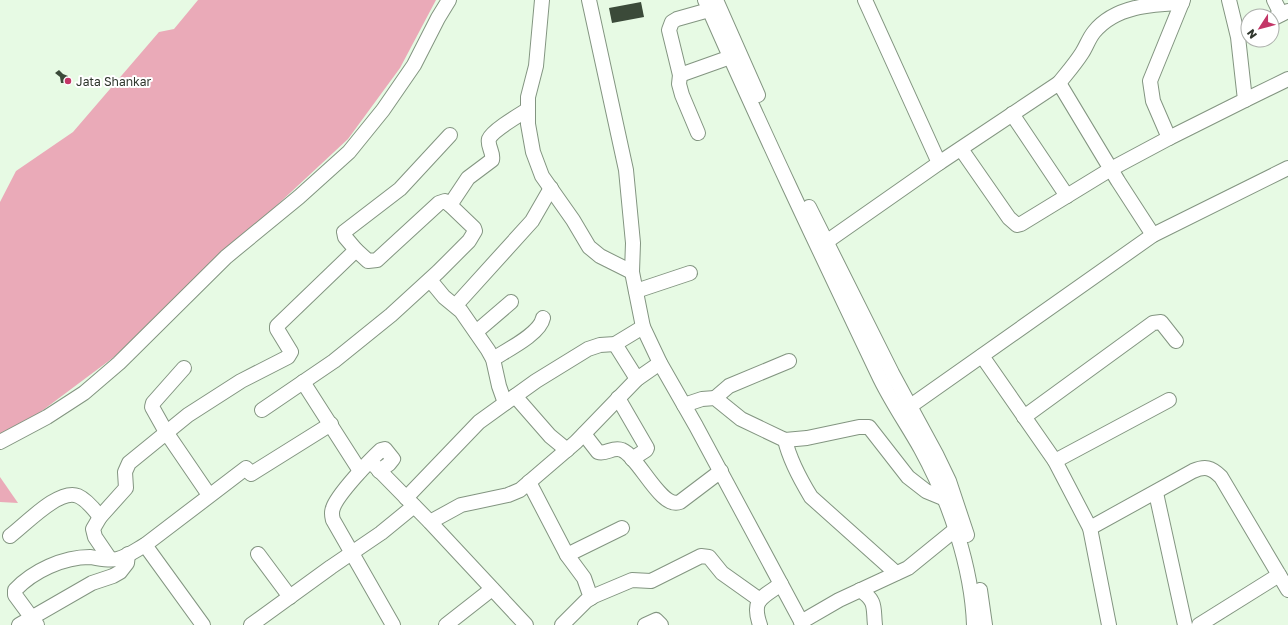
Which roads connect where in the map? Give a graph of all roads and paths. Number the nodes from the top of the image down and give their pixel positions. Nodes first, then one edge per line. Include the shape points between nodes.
1 (449, 0) edge
2 (542, 0) edge
3 (589, 0) edge
4 (866, 0) edge
5 (1229, 0) edge
6 (1182, 1) edge
7 (710, 3) edge
8 (1240, 27) edge
9 (1243, 48) edge
10 (735, 56) junction
11 (680, 75) junction
12 (1288, 79) edge
13 (1059, 83) junction
14 (1245, 100) junction
15 (527, 110) junction
16 (1012, 114) junction
17 (698, 133) dead end
18 (450, 134) dead end
19 (1169, 138) junction
20 (961, 149) junction
21 (939, 163) junction
22 (1288, 168) edge
23 (1111, 169) junction
24 (551, 188) junction
25 (1067, 196) junction
26 (450, 205) junction
27 (1153, 235) junction
28 (821, 245) junction
29 (356, 250) junction
30 (632, 272) junction
31 (690, 273) dead end
32 (430, 280) junction
33 (636, 291) junction
34 (511, 302) dead end
35 (456, 306) junction
36 (543, 318) dead end
37 (643, 327) junction
38 (476, 332) junction
39 (1176, 341) dead end
40 (615, 344) junction
41 (982, 356) junction
42 (493, 359) junction
43 (789, 361) dead end
44 (660, 363) junction
45 (184, 368) dead end
46 (637, 379) junction
47 (303, 382) junction
48 (618, 398) junction
49 (715, 398) junction
50 (510, 399) junction
51 (1169, 400) dead end
52 (684, 405) junction
53 (262, 410) dead end
54 (905, 410) junction
55 (1024, 417) junction
56 (331, 424) junction
57 (166, 432) junction
58 (584, 434) junction
59 (785, 440) junction
60 (0, 442) edge
61 (567, 450) junction
62 (632, 459) junction
63 (1055, 461) junction
64 (360, 471) junction
65 (721, 471) junction
66 (529, 482) junction
67 (1156, 493) junction
68 (209, 495) junction
69 (943, 498) junction
70 (410, 502) junction
71 (100, 517) junction
72 (430, 522) junction
73 (622, 528) dead end
74 (1090, 528) junction
75 (956, 529) junction
76 (10, 536) dead end
77 (144, 545) junction
78 (352, 552) junction
79 (128, 554) junction
80 (258, 554) dead end
81 (567, 555) junction
82 (110, 559) junction
83 (896, 574) junction
84 (1279, 575) junction
85 (782, 584) junction
86 (492, 589) junction
87 (860, 590) junction
88 (1288, 590) edge
89 (290, 597) junction
90 (591, 598) junction
91 (760, 600) junction
92 (35, 621) edge
93 (802, 624) edge
94 (977, 624) edge
95 (19, 625) edge
96 (203, 625) edge
97 (251, 625) edge
98 (394, 625) edge
99 (446, 625) edge
100 (526, 625) edge
101 (562, 625) edge
102 (645, 625) edge
103 (661, 625) edge
104 (760, 625) edge
105 (875, 625) edge
106 (1109, 625) edge
107 (1185, 625) edge
108 (1199, 625) edge

1 - 60 street via 414,65 383,110 349,152 299,198 226,257 119,363 84,393 47,417
2 - 15 street via 538,53
3 - 30 street via 626,170 633,243
4 - 21 street
5 - 8 street
6 - 13 street via 1133,8 1102,24
6 - 19 street via 1150,81 1153,101
7 - 10 street
7 - 11 street via 677,19 670,27
9 - 14 street
10 - 11 street
10 - 28 street
11 - 17 street via 682,95
12 - 14 street
13 - 16 street
13 - 23 street
14 - 19 street
15 - 24 street via 532,148 542,176
15 - 26 street via 492,135 489,143 492,160 468,178
16 - 20 street
16 - 25 street
18 - 29 street via 400,189 344,232
19 - 23 street
20 - 21 street
20 - 25 street via 1009,218 1017,225
21 - 28 street
22 - 27 street
23 - 25 street
23 - 27 street
24 - 30 street via 593,251
24 - 35 street via 532,221
26 - 29 street via 445,201 439,203 377,260 368,261
26 - 32 street via 472,225 474,231 469,241
27 - 41 street
28 - 54 street
29 - 57 street via 277,326 291,352 288,357 241,381
30 - 33 street
31 - 33 street
32 - 35 street via 444,298
32 - 47 street via 349,349
33 - 37 street
34 - 38 street
35 - 38 street
36 - 42 street via 536,330
37 - 40 street
37 - 44 street
38 - 42 street
39 - 55 street via 1161,322 1153,323
40 - 46 street
40 - 50 street via 588,349
41 - 54 street
41 - 55 street
42 - 50 street via 499,386
43 - 49 street via 729,386
44 - 46 street
44 - 52 street
45 - 57 street via 153,403 153,412
46 - 48 street
47 - 53 street
47 - 56 street
48 - 58 street
48 - 62 street via 647,448
49 - 52 street
49 - 59 street via 741,419
50 - 61 street
50 - 70 street via 479,422
51 - 63 street
52 - 65 street
54 - 69 street
54 - 94 street via 936,454 956,501 973,553
55 - 63 street
56 - 64 street
56 - 68 street via 251,474 246,468
57 - 68 street
57 - 71 street via 129,463 125,472 126,488
58 - 61 street
58 - 62 street via 598,452 616,449 628,454
59 - 69 street via 869,427 908,477 926,491
59 - 83 street via 788,454 811,497
61 - 66 street
62 - 65 street via 656,490 674,504
63 - 74 street
64 - 70 street via 374,465
64 - 78 street via 332,510 333,520
65 - 85 street
66 - 72 street via 514,493 461,505
66 - 81 street
67 - 74 street
67 - 84 street via 1193,471 1205,467 1214,469
67 - 107 street
68 - 77 street
69 - 75 street
70 - 72 street
70 - 78 street via 381,533
71 - 76 street via 86,501 78,496 66,494 56,498
71 - 82 street via 93,533
72 - 86 street
73 - 81 street
74 - 106 street
75 - 83 street via 914,564
75 - 94 street via 967,568
77 - 79 street
77 - 96 street
78 - 89 street
78 - 98 street
79 - 82 street
79 - 92 street via 127,563 120,572 92,583 47,610
80 - 89 street
81 - 90 street via 584,578
82 - 92 street via 85,558 63,561 18,586 15,595
83 - 87 street
84 - 88 street
84 - 108 street
85 - 91 street
85 - 93 street
86 - 99 street
86 - 100 street
87 - 93 street
87 - 105 street via 874,606
89 - 97 street
90 - 91 street via 632,580 651,582 701,556 706,556 713,560 722,573
90 - 101 street
91 - 104 street via 755,610
92 - 95 street
102 - 103 street via 656,620

